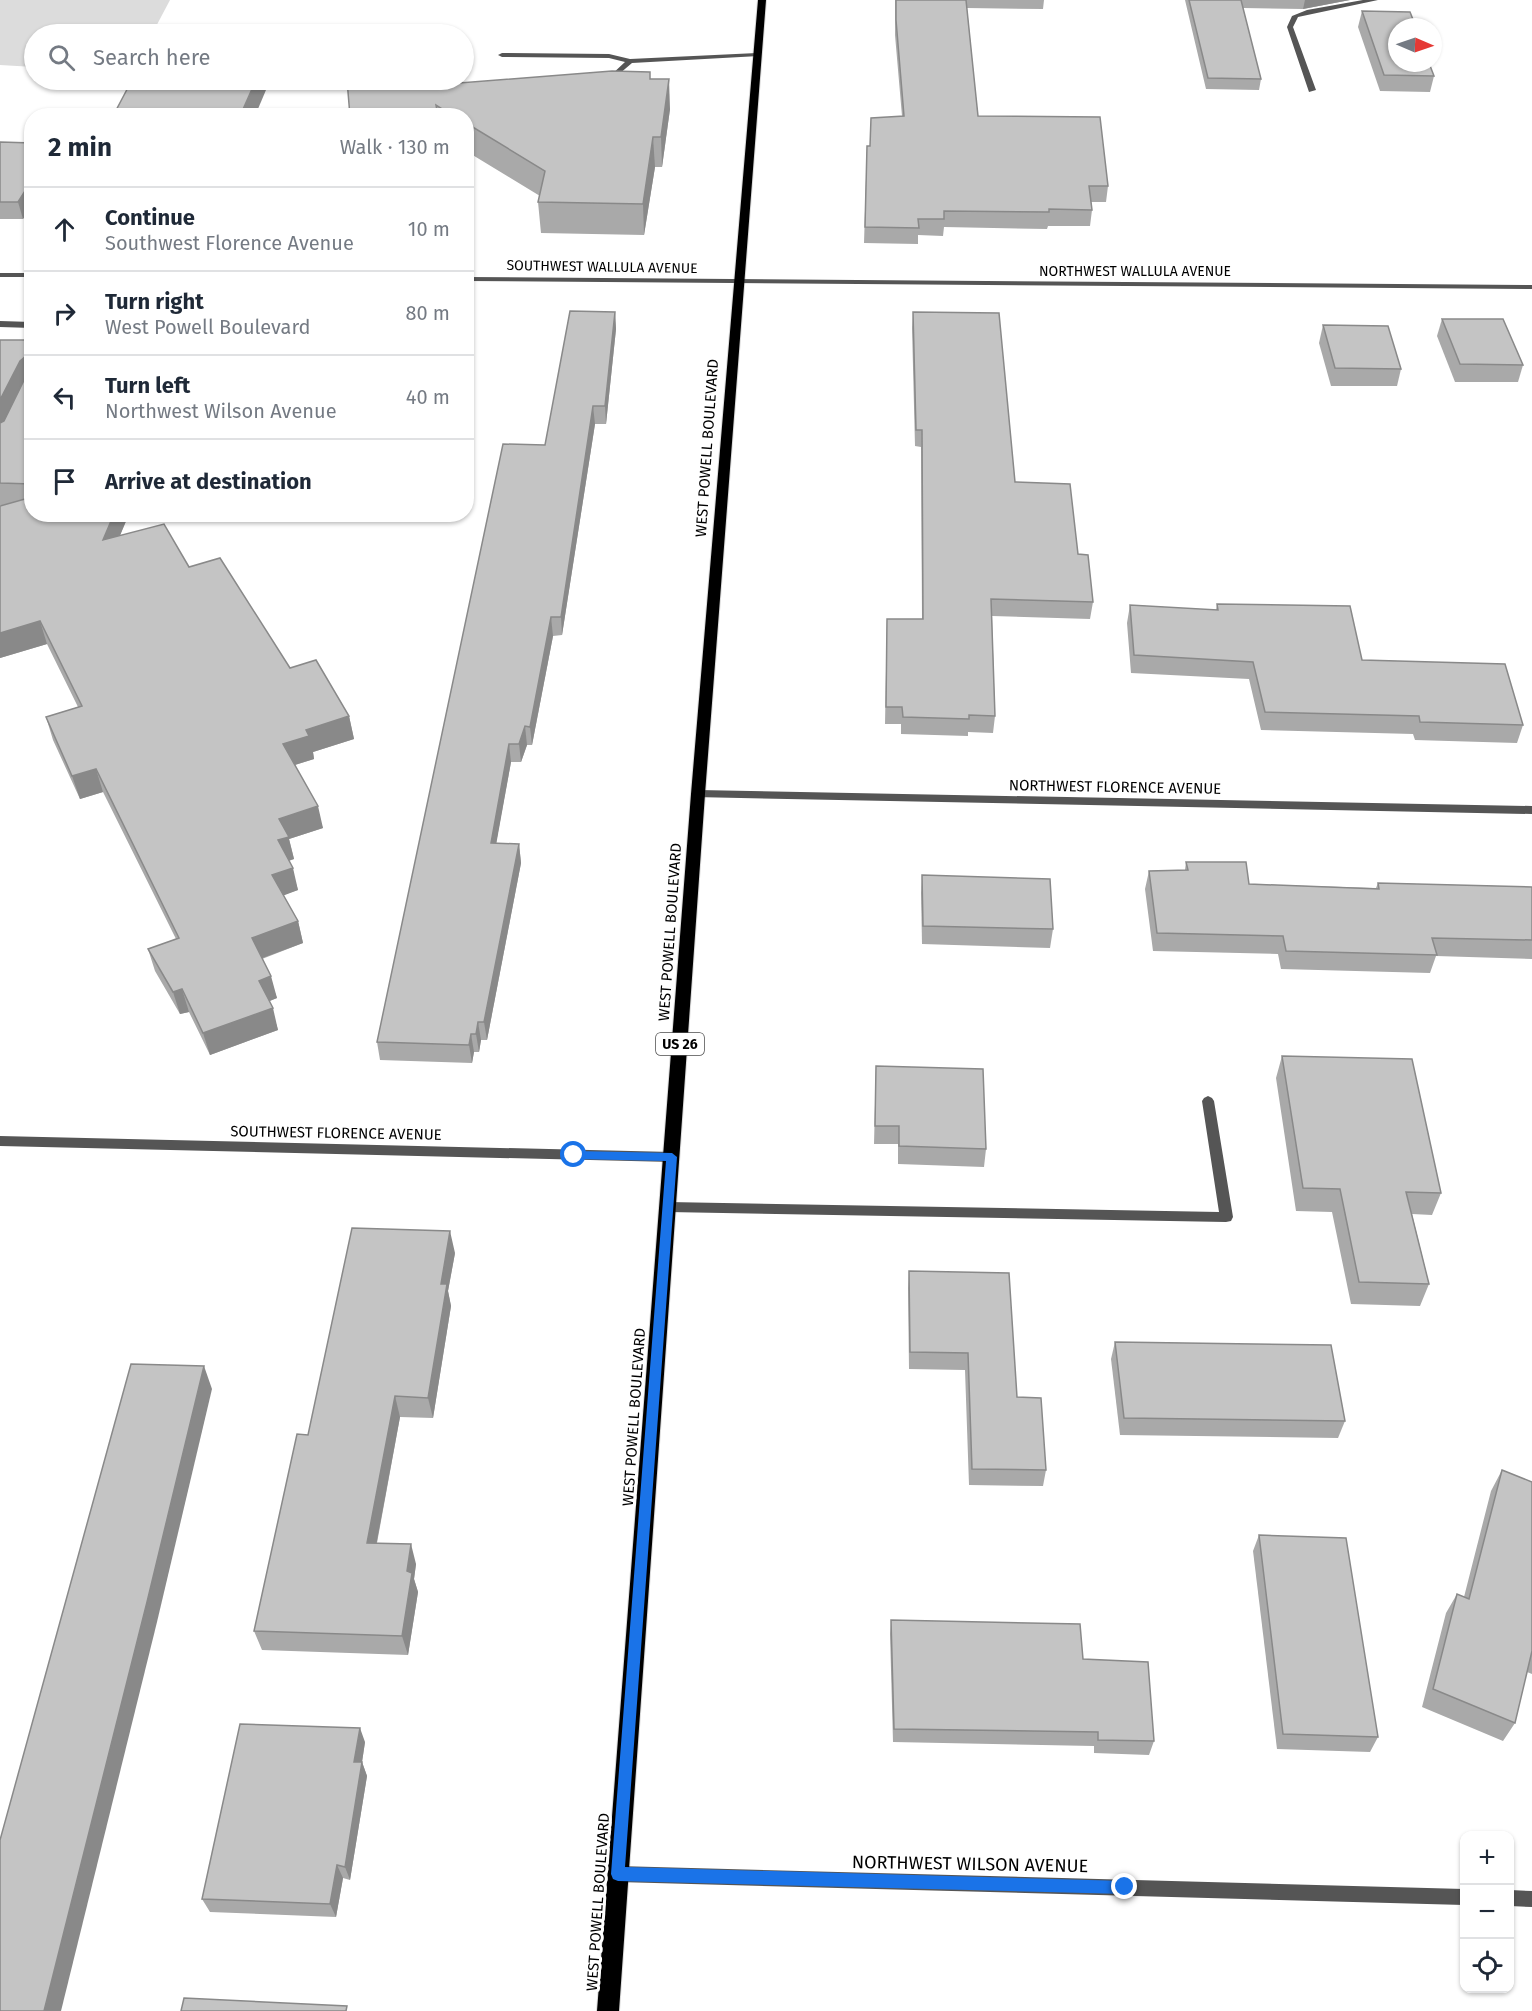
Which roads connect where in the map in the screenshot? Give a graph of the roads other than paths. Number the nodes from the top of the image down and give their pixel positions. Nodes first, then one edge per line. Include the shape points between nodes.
1 (762, 0) edge
2 (1375, 0) edge
3 (502, 55) dead end
4 (756, 55) junction
5 (630, 61) junction
6 (601, 79) edge
7 (1312, 90) dead end
8 (0, 275) edge
9 (24, 275) edge
10 (474, 279) edge
11 (738, 282) junction
12 (1532, 287) edge
13 (0, 324) edge
14 (24, 325) edge
15 (698, 794) junction
16 (1532, 810) edge
17 (1208, 1101) dead end
18 (0, 1142) edge
19 (672, 1157) junction
20 (668, 1207) junction
21 (618, 1874) junction
22 (1460, 1897) edge
23 (1514, 1898) edge
24 (1532, 1899) edge
25 (608, 2011) edge

1 - 4 main road, WEST POWELL BOULEVARD / US 26
2 - 7 street via 1295,16 1290,27
3 - 5 street via 609,56
4 - 5 street
4 - 11 main road, WEST POWELL BOULEVARD / US 26
5 - 6 street via 612,78
8 - 9 street
10 - 11 street, SOUTHWEST WALLULA AVENUE
11 - 12 street, NORTHWEST WALLULA AVENUE
11 - 15 main road, WEST POWELL BOULEVARD / US 26
13 - 14 street
15 - 16 street, NORTHWEST FLORENCE AVENUE
15 - 19 main road, WEST POWELL BOULEVARD / US 26
17 - 20 street via 1226,1217
18 - 19 street, SOUTHWEST FLORENCE AVENUE
19 - 20 main road, WEST POWELL BOULEVARD / US 26
20 - 21 main road, WEST POWELL BOULEVARD / US 26
21 - 22 street, NORTHWEST WILSON AVENUE
21 - 25 main road, WEST POWELL BOULEVARD / US 26
23 - 24 street

